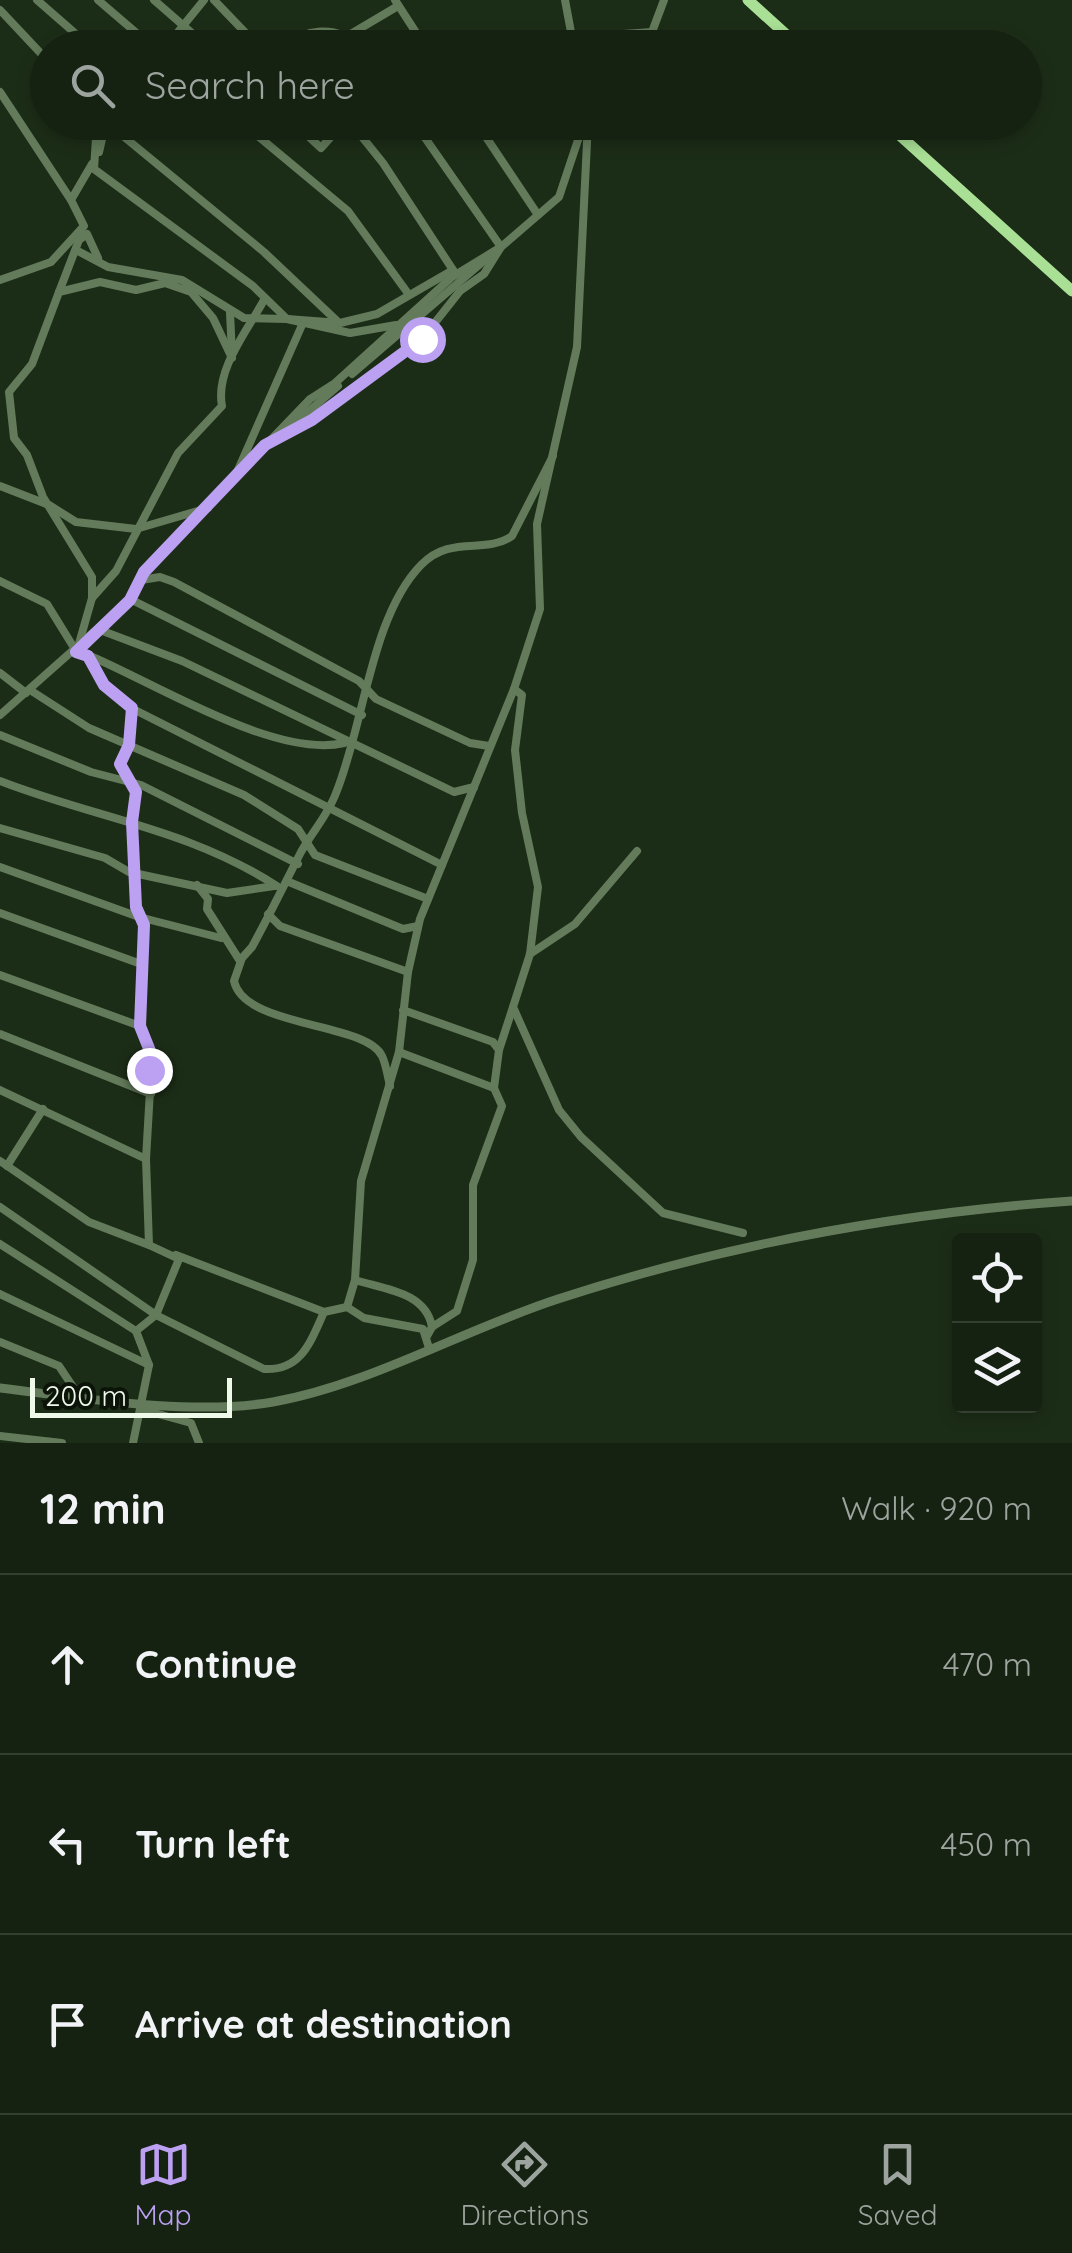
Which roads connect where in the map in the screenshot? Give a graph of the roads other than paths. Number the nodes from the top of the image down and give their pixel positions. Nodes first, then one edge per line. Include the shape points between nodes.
1 (37, 0) edge
2 (98, 0) edge
3 (154, 0) edge
4 (204, 0) edge
5 (214, 0) edge
6 (564, 0) edge
7 (664, 0) edge
8 (748, 0) edge
9 (397, 3) edge
10 (0, 10) edge
11 (184, 25) junction
12 (71, 30) edge
13 (133, 30) edge
14 (180, 30) edge
15 (189, 30) edge
16 (243, 30) edge
17 (356, 30) edge
18 (414, 30) edge
19 (570, 30) edge
20 (653, 30) edge
21 (781, 30) edge
22 (30, 42) edge
23 (0, 92) edge
24 (30, 138) edge
25 (32, 140) edge
26 (96, 140) edge
27 (101, 140) edge
28 (128, 140) edge
29 (263, 140) edge
30 (364, 140) edge
31 (427, 140) edge
32 (489, 140) edge
33 (580, 140) edge
34 (585, 140) edge
35 (905, 140) edge
36 (96, 156) junction
37 (71, 200) junction
38 (541, 213) junction
39 (501, 247) junction
40 (76, 250) junction
41 (98, 258) junction
42 (455, 272) junction
43 (0, 280) edge
44 (1072, 291) edge
45 (59, 292) junction
46 (408, 292) junction
47 (264, 300) junction
48 (230, 314) junction
49 (255, 317) junction
50 (286, 318) junction
51 (340, 323) junction
52 (399, 324) junction
53 (302, 326) junction
54 (232, 358) junction
55 (9, 400) junction
56 (0, 407) edge
57 (11, 425) junction
58 (0, 426) edge
59 (276, 439) junction
60 (265, 445) junction
61 (553, 456) junction
62 (233, 481) junction
63 (0, 486) edge
64 (49, 505) junction
65 (209, 508) junction
66 (136, 529) junction
67 (140, 580) junction
68 (0, 581) edge
69 (92, 598) junction
70 (130, 600) junction
71 (100, 630) junction
72 (76, 652) junction
73 (88, 656) junction
74 (0, 673) edge
75 (514, 689) junction
76 (28, 692) junction
77 (369, 692) junction
78 (132, 708) junction
79 (0, 715) edge
80 (362, 715) junction
81 (0, 735) edge
82 (350, 743) junction
83 (129, 745) junction
84 (491, 746) junction
85 (0, 781) edge
86 (130, 784) junction
87 (474, 788) junction
88 (328, 808) junction
89 (132, 822) junction
90 (0, 828) edge
91 (308, 844) junction
92 (637, 851) dead end
93 (298, 864) junction
94 (442, 865) junction
95 (0, 867) edge
96 (135, 873) junction
97 (198, 885) junction
98 (284, 886) junction
99 (428, 899) junction
100 (0, 913) edge
101 (268, 914) junction
102 (139, 917) junction
103 (418, 926) junction
104 (221, 938) junction
105 (530, 954) junction
106 (240, 962) junction
107 (141, 964) junction
108 (408, 972) junction
109 (0, 974) edge
110 (514, 1006) junction
111 (403, 1010) junction
112 (140, 1026) junction
113 (0, 1034) edge
114 (499, 1050) junction
115 (399, 1052) junction
116 (390, 1087) junction
117 (494, 1088) junction
118 (0, 1090) edge
119 (150, 1094) junction
120 (43, 1110) junction
121 (146, 1158) junction
122 (4, 1164) edge
123 (1072, 1201) edge
124 (0, 1206) edge
125 (743, 1233) dead end
126 (0, 1244) edge
127 (149, 1245) junction
128 (176, 1254) junction
129 (355, 1280) junction
130 (0, 1294) edge
131 (347, 1307) junction
132 (324, 1312) junction
133 (156, 1314) junction
134 (136, 1331) junction
135 (430, 1331) junction
136 (0, 1342) edge
137 (429, 1348) junction
138 (149, 1365) junction
139 (0, 1388) edge
140 (72, 1397) junction
141 (140, 1406) junction
142 (0, 1436) edge
143 (62, 1443) edge
144 (133, 1443) edge
145 (199, 1443) edge

1 - 12 street
2 - 13 street
3 - 11 street
4 - 11 street
5 - 16 street
6 - 19 street
7 - 20 street
8 - 21 highway
9 - 17 street
9 - 18 street
10 - 22 street
11 - 14 street
11 - 15 street
23 - 24 street
25 - 37 street
26 - 36 street
27 - 36 street
28 - 51 street
29 - 46 street via 348,210
30 - 42 street
31 - 39 street
32 - 38 street
33 - 38 street via 560,197
34 - 61 street via 578,347
35 - 44 highway
36 - 37 street
36 - 47 street via 94,169 102,176
37 - 43 street via 84,226 51,262
38 - 39 street
39 - 42 street
39 - 59 street
39 - 59 street via 422,339
40 - 41 street
40 - 41 street via 88,234
40 - 45 street
41 - 48 street via 108,267 182,280
42 - 46 street
42 - 52 street
45 - 54 street via 100,282 136,290 164,283 192,292
45 - 55 street via 32,364 8,392
46 - 51 street via 376,314
47 - 49 street
47 - 50 street
48 - 49 street
48 - 54 street
49 - 50 street
49 - 54 street
50 - 51 street
50 - 53 street
52 - 53 street via 350,333
52 - 60 street
53 - 62 street
54 - 66 street via 218,390 222,406 178,453
55 - 56 street
55 - 57 street
57 - 58 street
57 - 64 street
59 - 60 street
60 - 62 street
61 - 75 street via 538,524 540,608
61 - 77 street via 512,536 501,544 450,546 414,574 390,607
62 - 65 street
63 - 64 street
64 - 66 street via 76,522
64 - 69 street via 92,576
65 - 66 street
65 - 67 street
66 - 69 street via 116,570
67 - 70 street
67 - 77 street via 174,582 359,680
68 - 72 street via 47,604
69 - 72 street
70 - 71 street
70 - 80 street
71 - 72 street
71 - 82 street via 182,661
72 - 73 street
72 - 76 street
73 - 78 street via 104,685
73 - 82 street via 255,732 292,744
74 - 76 street
75 - 84 street
75 - 105 street via 522,695 515,750 538,888
76 - 79 street
76 - 83 street
77 - 80 street
77 - 84 street via 470,744
78 - 83 street
78 - 88 street
80 - 82 street
81 - 86 street
82 - 87 street via 454,792
82 - 88 street
83 - 86 street via 120,764
83 - 91 street via 244,795 288,822
84 - 87 street
85 - 89 street
86 - 89 street via 136,792
86 - 93 street via 182,803
87 - 94 street
88 - 91 street
88 - 94 street
89 - 96 street
89 - 98 street via 178,834
90 - 96 street
91 - 93 street
91 - 99 street via 315,855
92 - 105 street via 575,924
93 - 98 street
94 - 99 street
95 - 102 street
96 - 97 street
96 - 102 street
97 - 98 street via 227,893
97 - 104 street
98 - 101 street
98 - 103 street via 403,928
99 - 103 street
100 - 107 street
101 - 106 street
101 - 108 street via 280,926
102 - 104 street
102 - 107 street
103 - 108 street
104 - 106 street
105 - 110 street
106 - 116 street via 234,986 242,999 262,1012 362,1039 383,1057
107 - 112 street
108 - 111 street
109 - 112 street
110 - 114 street
110 - 125 street via 559,1110 581,1137 663,1213
111 - 114 street via 483,1036
111 - 115 street
112 - 119 street via 152,1056
113 - 119 street
114 - 117 street
115 - 116 street
115 - 117 street
116 - 129 street via 362,1181
117 - 135 street via 502,1106 473,1185 473,1260 458,1312
118 - 120 street
119 - 121 street
120 - 121 street
120 - 122 street
121 - 127 street
122 - 127 street via 90,1222
123 - 137 street via 964,1208 650,1270
124 - 133 street
126 - 134 street
127 - 128 street
128 - 132 street
128 - 133 street
129 - 131 street
129 - 135 street via 414,1298 428,1312
130 - 138 street
131 - 132 street
131 - 135 street via 364,1318
132 - 133 street via 306,1350 283,1371 258,1367
133 - 134 street
134 - 138 street
135 - 137 street
136 - 140 street via 59,1366
137 - 141 street via 274,1402
138 - 141 street
139 - 140 street
140 - 141 street
141 - 144 street
141 - 145 street via 190,1423
142 - 143 street

